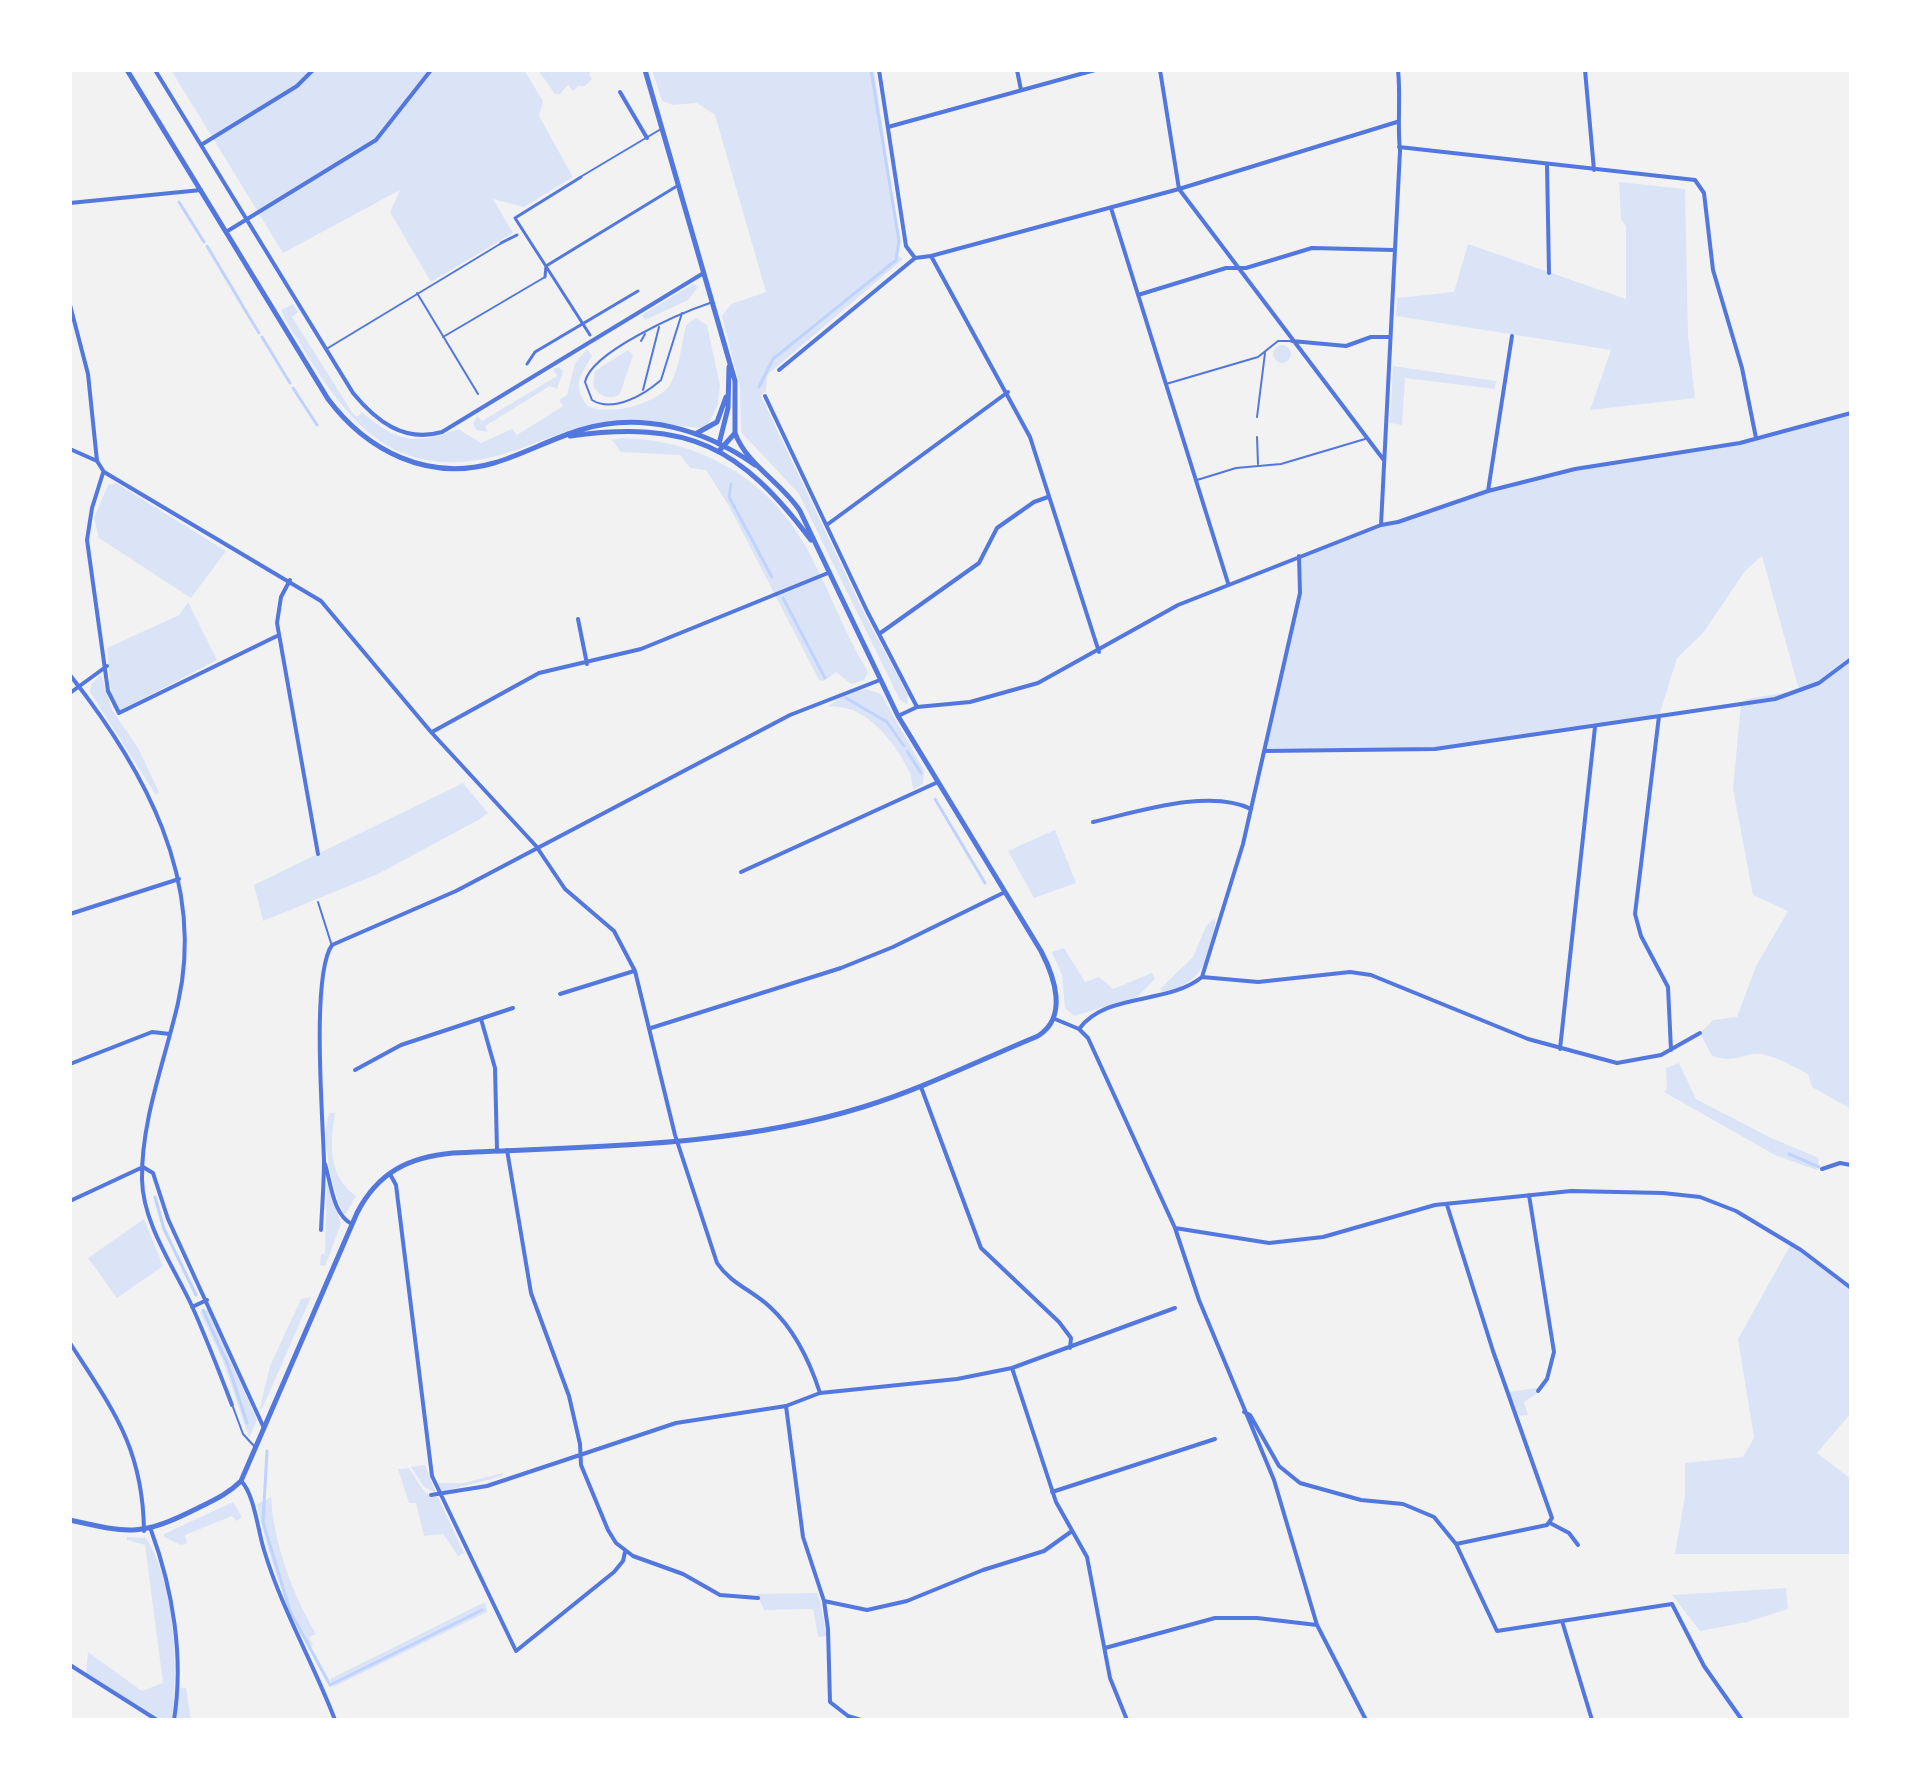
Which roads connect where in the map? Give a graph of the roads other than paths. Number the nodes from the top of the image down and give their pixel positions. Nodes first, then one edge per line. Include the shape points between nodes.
1 (127, 70) edge
2 (155, 70) edge
3 (313, 70) edge
4 (431, 70) edge
5 (645, 70) edge
6 (879, 70) edge
7 (1017, 70) edge
8 (1095, 70) edge
9 (1160, 70) edge
10 (1398, 70) edge
11 (1585, 70) edge
12 (1021, 90) junction
13 (620, 92) dead end
14 (1397, 122) junction
15 (888, 127) junction
16 (661, 129) junction
17 (647, 138) junction
18 (201, 145) junction
19 (1399, 147) junction
20 (1547, 165) junction
21 (1594, 170) junction
22 (581, 177) joint
23 (677, 186) junction
24 (1179, 189) junction
25 (201, 190) junction
26 (70, 203) edge
27 (1111, 208) junction
28 (246, 219) junction
29 (226, 232) junction
30 (517, 235) dead end
31 (501, 243) joint
32 (1394, 250) junction
33 (931, 256) junction
34 (915, 258) junction
35 (546, 266) junction
36 (1238, 268) junction
37 (1549, 273) dead end
38 (702, 274) junction
39 (545, 277) joint
40 (638, 291) dead end
41 (417, 293) junction
42 (1138, 295) junction
43 (710, 303) junction
44 (70, 305) edge
45 (682, 313) junction
46 (583, 323) junction
47 (660, 324) junction
48 (645, 333) junction
49 (590, 335) dead end
50 (1512, 336) dead end
51 (443, 337) junction
52 (1389, 337) junction
53 (641, 341) dead end
54 (1292, 341) junction
55 (326, 349) junction
56 (1265, 352) junction
57 (527, 364) dead end
58 (729, 366) junction
59 (779, 370) dead end
60 (1166, 384) junction
61 (643, 391) junction
62 (728, 392) junction
63 (1008, 392) junction
64 (478, 394) dead end
65 (765, 396) dead end
66 (1851, 413) edge
67 (1257, 417) dead end
68 (695, 433) junction
69 (735, 433) junction
70 (1257, 437) dead end
71 (562, 438) junction
72 (1756, 438) junction
73 (1366, 439) junction
74 (719, 442) junction
75 (727, 446) junction
76 (70, 449) edge
77 (719, 451) junction
78 (1383, 459) junction
79 (97, 461) junction
80 (1258, 465) junction
81 (104, 472) junction
82 (772, 477) junction
83 (1196, 481) junction
84 (1488, 491) junction
85 (1048, 497) junction
86 (828, 524) junction
87 (1381, 525) junction
88 (814, 545) junction
89 (1299, 556) junction
90 (828, 573) junction
91 (290, 580) junction
92 (1228, 583) junction
93 (578, 619) dead end
94 (879, 634) junction
95 (279, 635) junction
96 (1099, 652) junction
97 (1851, 659) edge
98 (587, 664) junction
99 (107, 666) junction
100 (70, 675) edge
101 (880, 680) junction
102 (79, 686) junction
103 (70, 693) edge
104 (917, 707) junction
105 (898, 716) junction
106 (1659, 716) junction
107 (1595, 727) junction
108 (431, 732) junction
109 (1264, 751) junction
110 (938, 782) junction
111 (1251, 809) junction
112 (1093, 822) dead end
113 (536, 846) junction
114 (318, 854) dead end
115 (741, 872) dead end
116 (179, 879) junction
117 (1005, 892) junction
118 (318, 902) dead end
119 (70, 914) edge
120 (332, 945) junction
121 (635, 971) junction
122 (1202, 977) junction
123 (560, 994) dead end
124 (513, 1008) dead end
125 (481, 1019) junction
126 (1055, 1019) junction
127 (651, 1028) junction
128 (1079, 1029) junction
129 (1700, 1033) dead end
130 (170, 1034) junction
131 (1560, 1049) junction
132 (1671, 1050) junction
133 (70, 1064) edge
134 (355, 1070) dead end
135 (920, 1085) junction
136 (678, 1142) junction
137 (507, 1150) junction
138 (497, 1151) junction
139 (324, 1162) junction
140 (1851, 1165) edge
141 (143, 1167) junction
142 (1822, 1169) dead end
143 (389, 1172) junction
144 (1529, 1195) junction
145 (70, 1201) edge
146 (1447, 1204) junction
147 (352, 1224) junction
148 (1175, 1228) junction
149 (321, 1230) dead end
150 (1851, 1288) edge
151 (207, 1300) junction
152 (192, 1307) junction
153 (1175, 1308) dead end
154 (70, 1343) edge
155 (1070, 1348) junction
156 (1012, 1368) junction
157 (1538, 1391) dead end
158 (820, 1393) junction
159 (232, 1405) joint
160 (786, 1406) junction
161 (1242, 1410) junction
162 (263, 1426) junction
163 (1215, 1439) dead end
164 (256, 1446) junction
165 (582, 1457) junction
166 (241, 1481) junction
167 (1052, 1492) junction
168 (431, 1495) dead end
169 (440, 1495) junction
170 (70, 1520) edge
171 (1550, 1523) junction
172 (147, 1531) junction
173 (1072, 1531) junction
174 (1456, 1544) junction
175 (1578, 1545) dead end
176 (625, 1552) junction
177 (758, 1598) dead end
178 (824, 1601) junction
179 (1562, 1621) junction
180 (1317, 1625) junction
181 (1104, 1648) junction
182 (70, 1665) edge
183 (157, 1720) edge
184 (174, 1720) edge
185 (335, 1720) edge
186 (861, 1720) edge
187 (1127, 1720) edge
188 (1366, 1720) edge
189 (1592, 1720) edge
190 (1742, 1720) edge

1 - 25 street
2 - 18 street
3 - 18 street via 297,86
4 - 28 street via 376,140
5 - 16 street
6 - 15 street
7 - 12 street
8 - 12 street
9 - 24 street
10 - 14 street via 1402,108
11 - 21 street
12 - 15 street
13 - 17 street
14 - 19 street
14 - 24 street
15 - 34 street via 906,246
16 - 17 lane
16 - 23 street
17 - 22 lane
18 - 28 street
19 - 20 street
19 - 32 street
20 - 21 street
20 - 37 street
21 - 72 street via 1695,180 1704,193 1713,270
22 - 35 street via 515,218
23 - 35 street
23 - 38 street
24 - 27 street
24 - 36 street
25 - 26 street
25 - 29 street
27 - 33 street
27 - 42 street
28 - 29 street
28 - 55 street
29 - 71 street via 328,399 351,427 381,449 429,467 469,468
30 - 31 street
31 - 41 lane
32 - 36 street via 1312,248
32 - 52 street
33 - 34 street
33 - 63 street
34 - 59 street
35 - 39 street
35 - 46 street
36 - 42 street
36 - 54 street
38 - 43 street
38 - 55 street via 442,432 420,436 395,430 362,404
39 - 51 lane
40 - 46 street
41 - 51 lane
41 - 55 lane
42 - 60 street
43 - 45 lane
43 - 58 street
44 - 79 street via 88,374
45 - 47 lane
45 - 61 lane via 661,380
46 - 49 street
46 - 57 street via 535,352
47 - 48 lane
47 - 61 lane
48 - 53 lane
48 - 61 lane via 595,363 585,382 588,397 602,405
50 - 84 street
51 - 64 lane
52 - 54 street via 1346,346
52 - 78 street
54 - 56 lane via 1278,341
54 - 73 street
56 - 60 lane
56 - 67 lane
58 - 62 street
58 - 69 street via 737,396
60 - 83 street
62 - 68 street via 717,422
62 - 74 street
63 - 85 street via 1030,437
63 - 86 street
65 - 86 street
66 - 72 street
68 - 71 street via 642,422 600,426
68 - 74 street
69 - 75 street
69 - 82 street via 744,451
70 - 80 lane
71 - 77 street via 651,430
72 - 84 street via 1575,469
73 - 78 street
73 - 80 lane via 1281,464
74 - 75 street
74 - 77 street
75 - 77 street
75 - 82 street
76 - 79 street
77 - 88 street via 777,497
78 - 87 street
79 - 81 street
80 - 83 lane
81 - 91 street
81 - 99 street via 87,540
82 - 88 street via 800,511
83 - 92 street
84 - 87 street
85 - 94 street via 997,528 979,563
85 - 96 street
86 - 94 street
87 - 89 street
88 - 90 street
89 - 92 street
89 - 109 street via 1300,593
90 - 98 street via 688,633
90 - 101 street
91 - 95 street via 277,611
91 - 108 street via 335,615
92 - 96 street via 1178,605
93 - 98 street
94 - 104 street
95 - 99 street via 122,713 110,697
95 - 114 street
96 - 104 street via 1017,691
97 - 106 street via 1799,693
98 - 108 street via 539,673
99 - 102 street
100 - 102 street
101 - 105 street
101 - 113 street via 790,715
102 - 103 street
102 - 116 street via 149,793
104 - 105 street
105 - 110 street
106 - 107 street
106 - 132 street via 1635,914 1668,987
107 - 109 street via 1435,749
107 - 131 street
108 - 113 street
109 - 111 street
110 - 115 street
110 - 117 street
111 - 112 street via 1204,800
111 - 122 street
113 - 120 street via 456,891
113 - 121 street via 565,889 614,931
116 - 119 street
116 - 130 street via 184,971
117 - 126 street via 1051,969
117 - 127 street via 841,968
118 - 120 lane
120 - 139 street via 321,995
121 - 123 street
121 - 127 street
122 - 128 street via 1184,990 1094,1014
122 - 131 street via 1258,982 1350,972 1371,975
124 - 125 street
125 - 134 street via 401,1045
125 - 138 street via 495,1068
126 - 128 street
126 - 135 street via 1038,1036
127 - 136 street
128 - 148 street via 1088,1038
129 - 132 street
130 - 133 street via 152,1032
130 - 141 street
131 - 132 street via 1624,1064
135 - 136 street via 837,1114
135 - 155 street via 981,1248 1059,1322 1071,1338
136 - 137 street
136 - 158 street via 717,1263 785,1324
137 - 138 street
137 - 165 street via 531,1293 569,1396
138 - 143 street via 435,1155
139 - 147 street via 343,1220
139 - 149 street
140 - 142 street
141 - 145 street
141 - 151 street via 153,1173 168,1219
141 - 152 street via 151,1219
143 - 147 street via 367,1194
143 - 169 street via 396,1185 428,1464
144 - 146 street
144 - 150 street via 1639,1191 1716,1202 1791,1244
144 - 157 street via 1554,1352
146 - 148 street via 1297,1241 1251,1242
146 - 171 street via 1552,1513
147 - 162 street
148 - 161 street
151 - 152 street
151 - 162 street
152 - 159 street
153 - 155 street
154 - 172 street via 131,1446
155 - 156 street
156 - 158 street
156 - 167 street
158 - 160 street
159 - 164 lane via 243,1434
160 - 165 street via 676,1423
160 - 178 street via 803,1537
161 - 174 street via 1291,1478 1332,1494 1418,1508 1434,1517
161 - 180 street via 1274,1480
162 - 164 street
163 - 167 street
164 - 166 street
165 - 169 street
165 - 176 street via 599,1512
166 - 172 street via 228,1494
166 - 185 street via 249,1490 284,1611
167 - 173 street
168 - 169 street
169 - 176 street via 516,1651 614,1572
170 - 172 street
171 - 174 street
171 - 175 street
172 - 184 street via 156,1545 174,1627
173 - 178 street via 1044,1551 907,1601 867,1610
173 - 181 street via 1087,1557
174 - 179 street via 1497,1631
176 - 177 street via 720,1595
178 - 186 street via 830,1702
179 - 189 street
179 - 190 street via 1672,1604 1704,1666
180 - 181 street via 1215,1618
180 - 188 street
181 - 187 street
182 - 183 street

